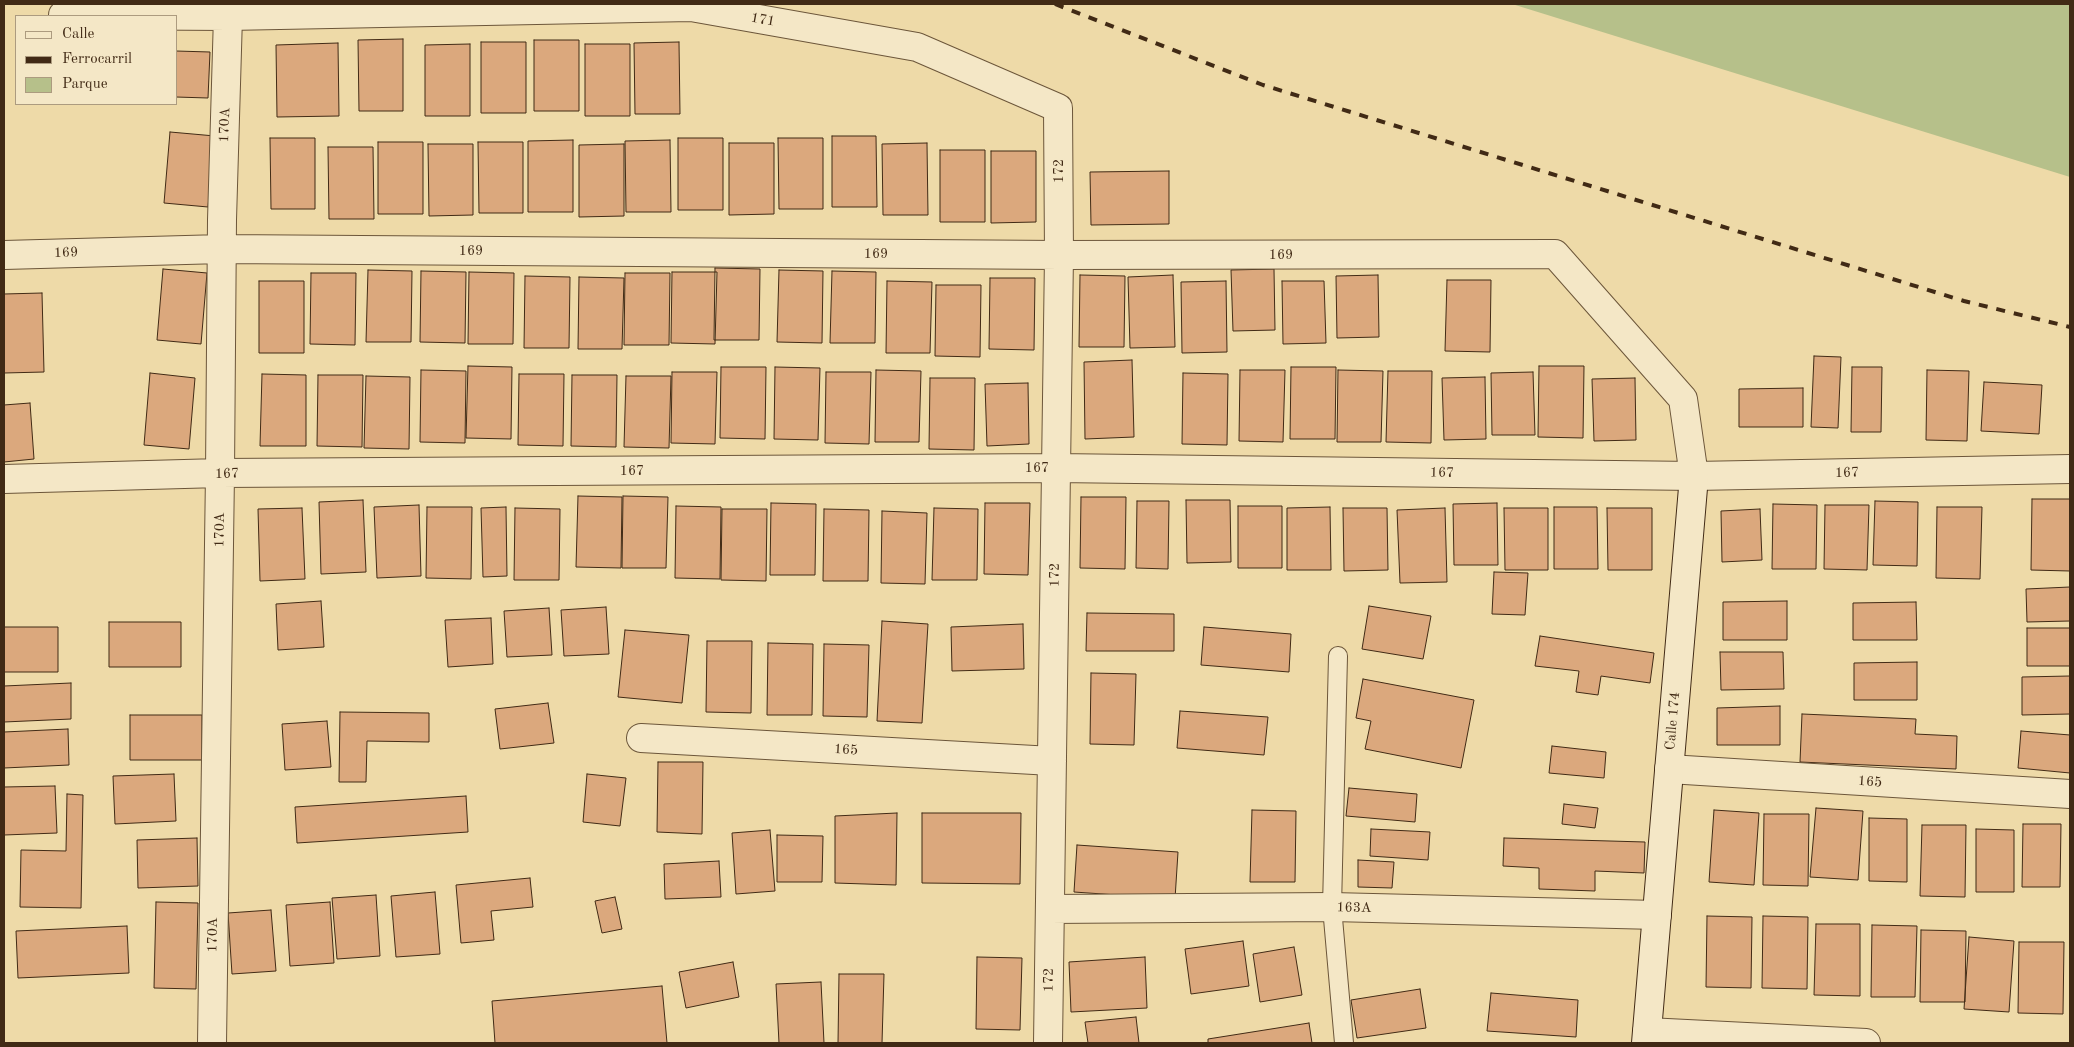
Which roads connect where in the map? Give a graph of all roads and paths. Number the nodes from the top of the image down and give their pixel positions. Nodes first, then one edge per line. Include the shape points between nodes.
1 (178, 16) edge
2 (228, 16) junction
3 (1058, 108) joint
4 (222, 249) junction
5 (4, 255) edge
6 (1059, 255) junction
7 (1683, 399) joint
8 (1056, 468) junction
9 (2070, 469) edge
10 (220, 474) junction
11 (1694, 476) junction
12 (4, 479) edge
13 (1338, 656) dead end
14 (640, 738) dead end
15 (1052, 761) junction
16 (1669, 769) junction
17 (2070, 794) edge
18 (1332, 907) junction
19 (1050, 909) junction
20 (1657, 915) junction
21 (1647, 1038) edge
22 (212, 1043) edge
23 (1048, 1043) edge
24 (1344, 1043) edge
25 (1866, 1043) edge

1 - 2 street, 171
2 - 3 street, 171 via 691,8 917,48
2 - 4 street, 170A
3 - 6 street, 172
4 - 5 street, 169
4 - 6 street, 169
4 - 10 street, 170A
6 - 7 street, 169 via 1555,254
6 - 8 street, 172
7 - 11 street, Calle 174
8 - 10 street, 167
8 - 11 street, 167
8 - 15 street, 172
9 - 11 street, 167
10 - 12 street, 167
10 - 22 street, 170A
11 - 16 street, Calle 174
13 - 18 lane
14 - 15 street, 165
15 - 19 street, 172
16 - 17 street, 165
16 - 20 street, Calle 174
18 - 19 street, 163A
18 - 20 street, 163A
18 - 24 lane
19 - 23 street, 172
20 - 21 street, Calle 174
21 - 25 street

